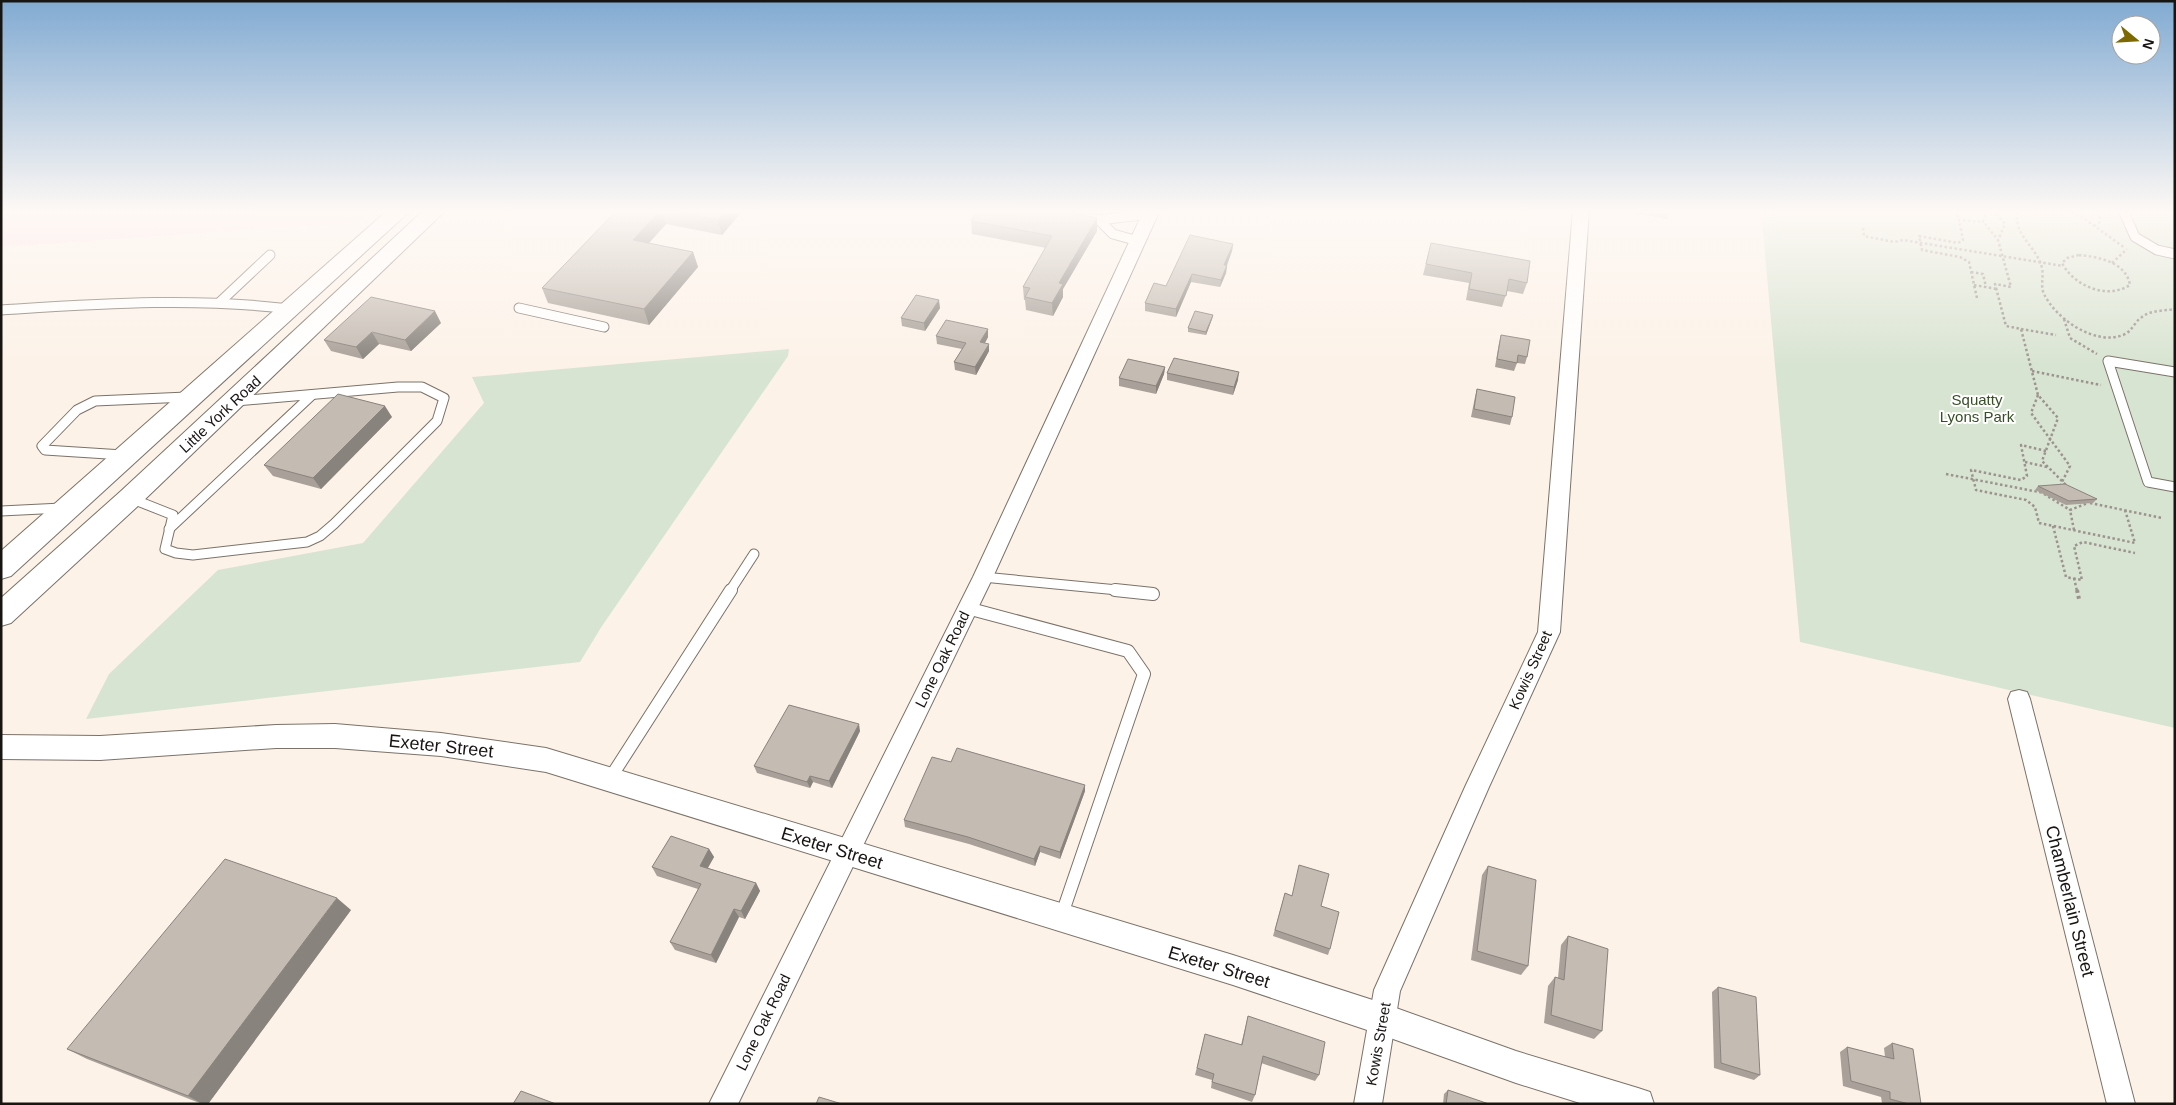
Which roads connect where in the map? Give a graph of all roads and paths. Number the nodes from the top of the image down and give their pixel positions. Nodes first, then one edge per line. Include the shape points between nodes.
1 (263, 262) edge
2 (343, 262) edge
3 (381, 262) edge
4 (1128, 262) edge
5 (1577, 262) edge
6 (1968, 262) edge
7 (2004, 262) edge
8 (2040, 262) joint
9 (2063, 262) edge
10 (2108, 262) edge
11 (2112, 263) joint
12 (2062, 266) junction
13 (1971, 272) junction
14 (1974, 285) junction
15 (1986, 288) junction
16 (1996, 289) junction
17 (1977, 298) dead end
18 (220, 302) junction
19 (519, 308) dead end
20 (290, 309) junction
21 (2175, 309) edge
22 (1, 310) edge
23 (2064, 319) junction
24 (604, 327) dead end
25 (2021, 329) junction
26 (2056, 335) dead end
27 (2108, 361) junction
28 (2032, 371) junction
29 (2175, 372) edge
30 (2117, 388) junction
31 (312, 395) junction
32 (2038, 395) junction
33 (193, 397) junction
34 (233, 401) junction
35 (2050, 440) junction
36 (2046, 450) junction
37 (127, 455) junction
38 (2025, 462) junction
39 (2048, 467) junction
40 (1946, 474) dead end
41 (1973, 479) junction
42 (2063, 483) junction
43 (2056, 487) edge
44 (2175, 487) edge
45 (2069, 488) edge
46 (89, 489) junction
47 (2050, 490) edge
48 (2043, 494) junction
49 (130, 498) junction
50 (2082, 498) edge
51 (2089, 502) junction
52 (68, 507) junction
53 (2070, 510) junction
54 (2125, 510) junction
55 (1, 511) edge
56 (2162, 518) dead end
57 (2054, 526) junction
58 (169, 529) junction
59 (2074, 530) junction
60 (2135, 553) dead end
61 (754, 554) dead end
62 (1, 568) edge
63 (983, 577) junction
64 (2074, 578) junction
65 (1153, 594) dead end
66 (2080, 599) dead end
67 (968, 608) junction
68 (1, 615) edge
69 (2019, 699) dead end
70 (1, 747) edge
71 (608, 781) junction
72 (846, 853) junction
73 (1060, 918) junction
74 (1382, 1019) junction
75 (723, 1104) edge
76 (1368, 1104) edge
77 (1638, 1104) edge
78 (2121, 1104) edge

1 - 18 lane
2 - 20 main road, Little York Road
3 - 34 main road, Little York Road
4 - 63 street, Lone Oak Road
5 - 74 street, Kowis Street via 1549,632 1387,990
6 - 13 path
7 - 16 path via 2011,287 1995,284
8 - 12 path
8 - 23 path via 2044,296
9 - 12 path
10 - 11 path
11 - 12 path via 2127,274 2130,285 2126,289 2110,292 2087,287 2068,276
13 - 14 path
13 - 15 path via 1983,274
14 - 15 path
14 - 17 path
15 - 16 path
16 - 25 path via 2006,326
18 - 20 lane
18 - 22 lane
19 - 24 lane
20 - 33 main road, Little York Road
21 - 23 path via 2141,317 2132,330 2112,338 2086,333
23 - 27 path via 2070,338
25 - 26 path
25 - 28 path
27 - 29 lane
27 - 30 lane
28 - 30 path
28 - 32 path
30 - 44 lane via 2148,482
31 - 34 lane
31 - 58 lane
31 - 58 lane via 422,387 444,398 436,421 320,536 286,546 193,555 165,549
32 - 35 path via 2031,413
32 - 35 path via 2058,418
33 - 37 main road, Little York Road
33 - 37 lane via 95,401 78,410 42,446 45,450
34 - 49 main road, Little York Road
35 - 36 path
35 - 42 path via 2070,466
36 - 38 path via 2021,445
36 - 39 path via 2042,461
37 - 46 main road, Little York Road
38 - 39 path
38 - 41 path via 2028,476 2021,480 1972,470
39 - 42 path
40 - 41 path
41 - 48 path
41 - 57 path via 1976,490 2026,500 2035,507 2039,523
42 - 43 path
42 - 45 path
46 - 49 main road
46 - 52 main road, Little York Road
47 - 48 path
48 - 53 path
49 - 58 lane via 173,515
49 - 68 main road, Little York Road
50 - 51 path
51 - 53 path
51 - 54 path
52 - 55 lane
52 - 62 main road, Little York Road
53 - 59 path
54 - 56 path
54 - 59 path via 2136,543
57 - 59 path
57 - 64 path via 2066,577
60 - 64 path via 2083,542 2074,546 2082,580
61 - 71 lane
63 - 65 lane
63 - 67 street, Lone Oak Road
64 - 66 path
67 - 72 street, Lone Oak Road
67 - 73 lane via 1128,651 1144,674
69 - 78 street, Chamberlain Street
70 - 71 street, Exeter Street via 98,748 334,736 512,754 546,760
71 - 72 street, Exeter Street
72 - 73 street, Exeter Street
72 - 75 street, Lone Oak Road
73 - 74 street, Exeter Street
74 - 76 street, Kowis Street
74 - 77 street, Exeter Street via 1516,1067

